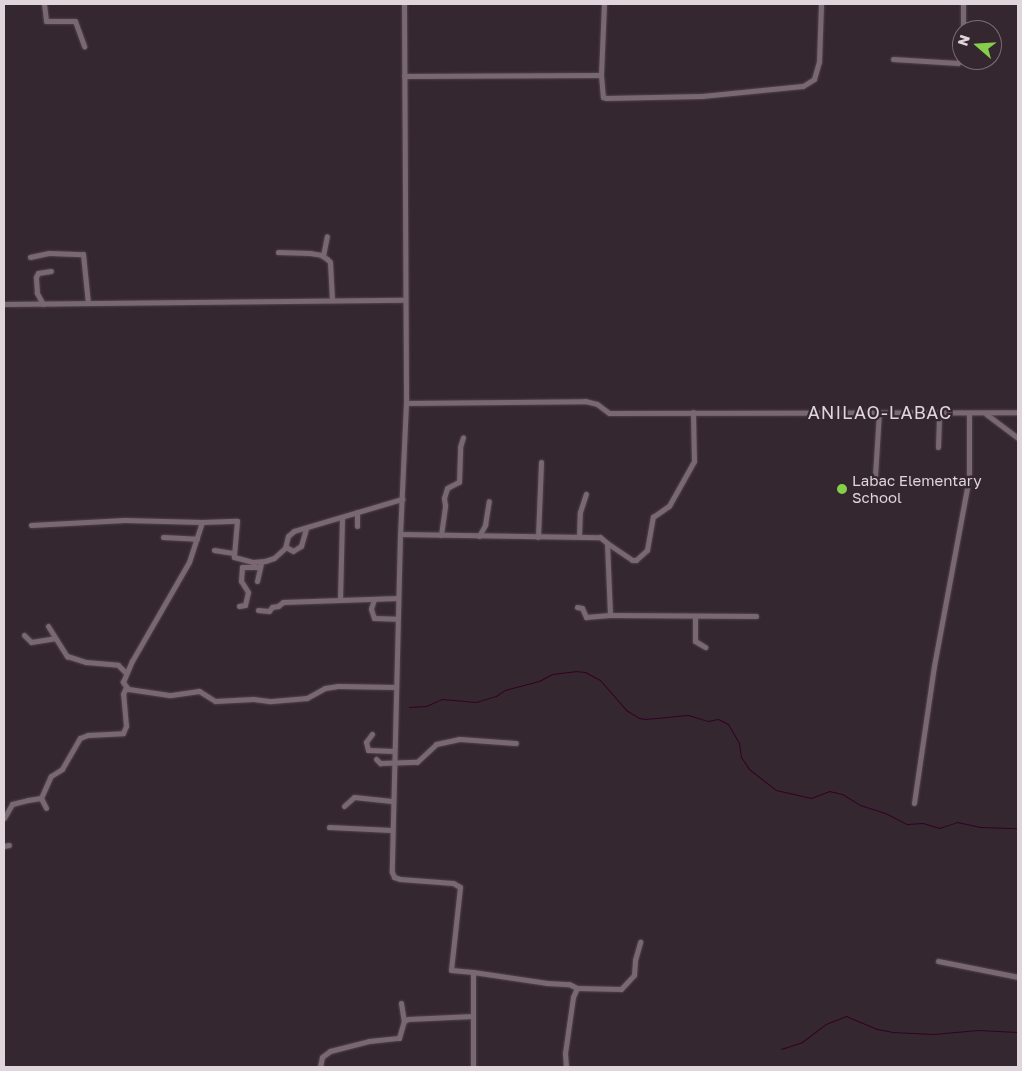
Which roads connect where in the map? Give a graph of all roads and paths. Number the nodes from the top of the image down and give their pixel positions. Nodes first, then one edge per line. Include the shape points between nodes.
1 (44, 4) edge
2 (404, 4) edge
3 (604, 4) edge
4 (821, 4) edge
5 (963, 4) edge
6 (963, 20) edge
7 (84, 46) dead end
8 (893, 59) dead end
9 (952, 63) edge
10 (601, 75) junction
11 (404, 76) junction
12 (327, 236) dead end
13 (278, 252) dead end
14 (323, 256) junction
15 (30, 257) dead end
16 (51, 271) dead end
17 (332, 300) junction
18 (405, 300) junction
19 (88, 303) junction
20 (4, 304) edge
21 (43, 304) junction
22 (406, 403) junction
23 (693, 412) junction
24 (1018, 412) edge
25 (879, 413) junction
26 (938, 414) junction
27 (970, 414) junction
28 (986, 414) junction
29 (463, 437) dead end
30 (1018, 438) edge
31 (938, 447) dead end
32 (541, 462) dead end
33 (875, 476) dead end
34 (586, 494) dead end
35 (402, 499) junction
36 (488, 501) dead end
37 (357, 512) junction
38 (342, 517) junction
39 (202, 522) junction
40 (31, 525) dead end
41 (357, 526) dead end
42 (306, 528) junction
43 (400, 534) junction
44 (441, 535) junction
45 (479, 536) junction
46 (538, 536) junction
47 (579, 536) junction
48 (164, 537) dead end
49 (197, 539) junction
50 (607, 543) junction
51 (286, 547) junction
52 (214, 550) dead end
53 (234, 553) junction
54 (261, 564) junction
55 (257, 581) dead end
56 (398, 598) junction
57 (374, 599) junction
58 (340, 600) junction
59 (239, 606) dead end
60 (577, 607) dead end
61 (258, 610) dead end
62 (610, 615) junction
63 (756, 616) dead end
64 (696, 617) junction
65 (397, 619) junction
66 (48, 626) dead end
67 (24, 635) dead end
68 (55, 638) junction
69 (705, 647) dead end
70 (126, 673) junction
71 (395, 686) junction
72 (126, 687) junction
73 (372, 734) dead end
74 (516, 742) dead end
75 (391, 751) junction
76 (376, 760) dead end
77 (392, 763) junction
78 (41, 798) junction
79 (392, 801) junction
80 (914, 803) dead end
81 (344, 806) dead end
82 (46, 808) dead end
83 (4, 818) edge
84 (329, 827) dead end
85 (391, 830) junction
86 (640, 942) dead end
87 (938, 961) dead end
88 (474, 972) junction
89 (1018, 977) edge
90 (577, 988) junction
91 (401, 1002) dead end
92 (473, 1016) junction
93 (404, 1021) junction
94 (320, 1067) edge
95 (473, 1067) edge
96 (566, 1067) edge

1 - 7 street via 46,21 75,21
2 - 11 street
3 - 10 street
4 - 10 street via 819,62 814,79 803,86 702,96 606,98 603,97
5 - 6 street
8 - 9 street
10 - 11 street
11 - 18 street
12 - 14 street
13 - 14 street
14 - 17 street via 330,262
15 - 19 street via 49,253 83,254
16 - 21 street via 36,277 37,293
17 - 18 street
17 - 19 street
18 - 22 street
19 - 21 street
20 - 21 street
22 - 23 street via 586,401 609,413
22 - 35 street
23 - 25 street
23 - 50 street via 694,462 668,506 653,517 647,550 632,560
24 - 28 street
25 - 26 street
25 - 33 street
26 - 27 street
26 - 31 street
27 - 28 street
27 - 80 street via 968,478 934,666
28 - 30 street
29 - 44 street via 459,482 447,488
32 - 46 street
34 - 47 street via 580,512
35 - 37 street
35 - 43 street
36 - 45 street via 485,525
37 - 38 street
37 - 41 street
38 - 42 street
38 - 58 street
39 - 40 street via 125,520
39 - 49 street
39 - 53 street via 237,521
42 - 51 street via 289,534
42 - 51 street via 301,546 293,551
43 - 44 street
43 - 56 street
44 - 45 street
45 - 46 street
46 - 47 street
47 - 50 street via 600,538
48 - 49 street
49 - 70 street via 189,562
50 - 62 street
51 - 54 street
52 - 53 street
53 - 54 street via 236,559
54 - 55 street
54 - 59 street via 242,567 241,581 248,592 245,605
56 - 57 street
56 - 65 street
57 - 58 street
57 - 65 street via 371,609 374,618
58 - 61 street via 283,602 269,611
60 - 62 street via 582,608 586,617
62 - 64 street
63 - 64 street
64 - 69 street via 695,642
65 - 71 street
66 - 68 street
67 - 68 street via 31,642
68 - 70 street via 67,656 118,666
70 - 72 street via 123,682
71 - 72 street via 338,686 325,688 307,698 269,701 215,701 199,691 168,695
71 - 75 street
72 - 78 street via 123,694 126,726 123,733 80,738 62,769 51,776
73 - 75 street via 366,748 370,751
74 - 77 street via 443,741 417,762
75 - 77 street
76 - 77 street
77 - 79 street
78 - 82 street
78 - 83 street via 12,804
79 - 81 street via 354,797
79 - 85 street
84 - 85 street
85 - 88 street via 394,877 453,883 460,887 451,970
86 - 90 street via 634,975 621,989
87 - 89 street
88 - 90 street
88 - 92 street
90 - 96 street via 565,1053
91 - 93 street
92 - 93 street
92 - 95 street
93 - 94 street via 399,1038 369,1041 330,1051 322,1057

